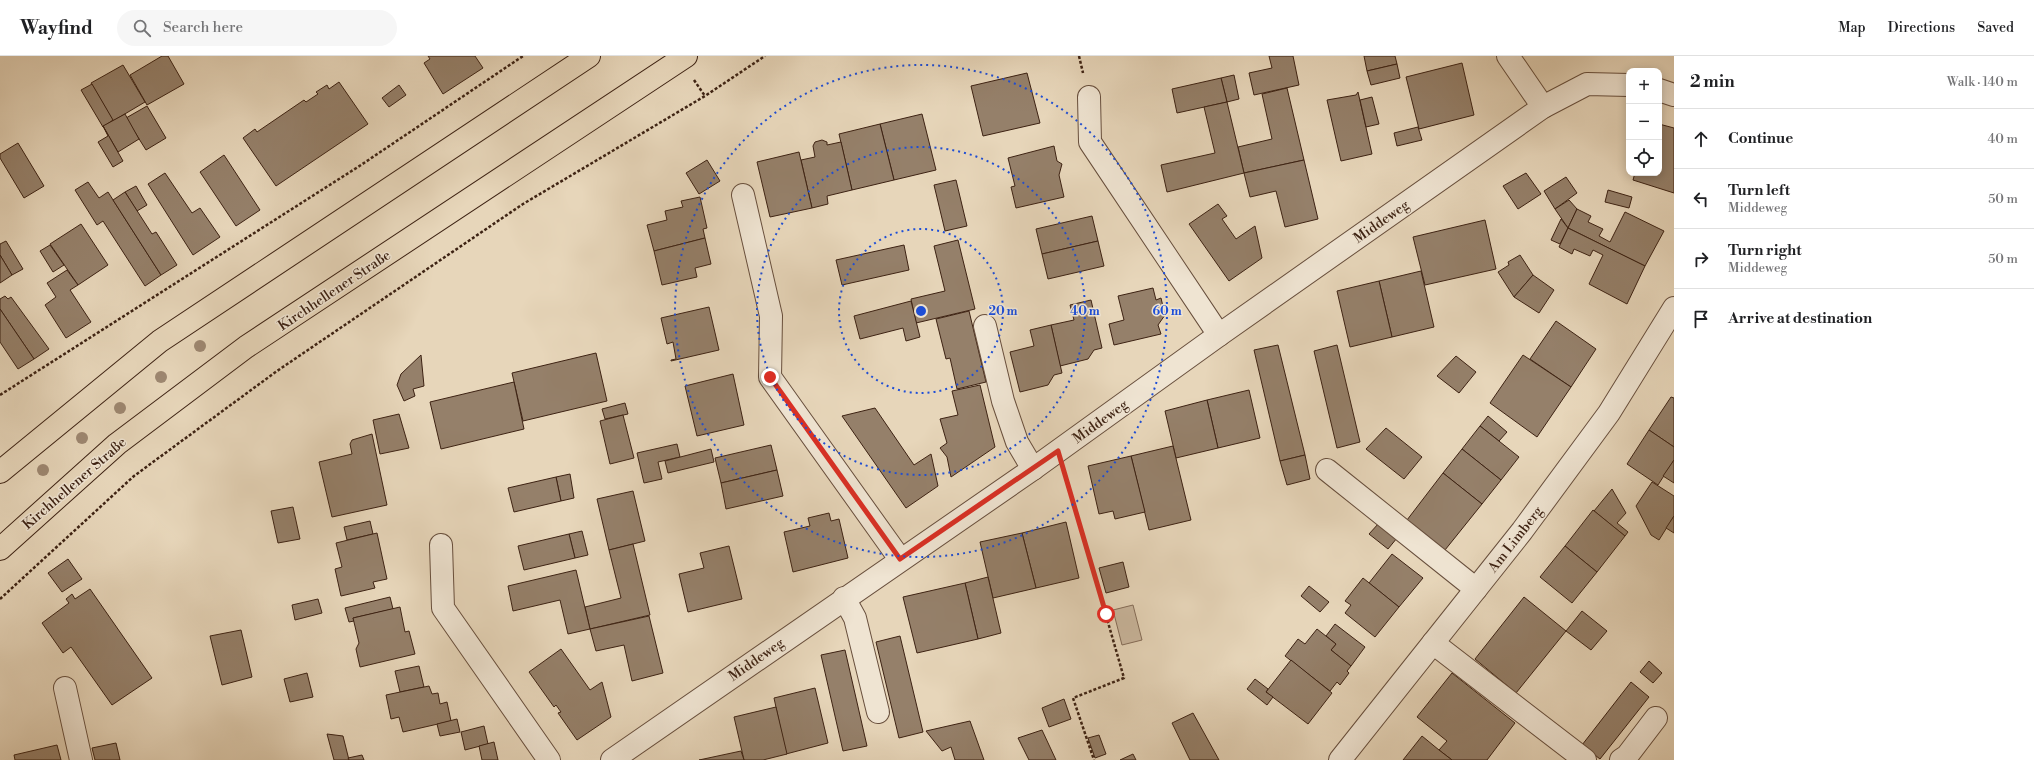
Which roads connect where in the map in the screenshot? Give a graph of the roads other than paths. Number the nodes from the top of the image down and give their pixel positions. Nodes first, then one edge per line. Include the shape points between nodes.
1 (588, 56) edge
2 (686, 56) edge
3 (1508, 56) edge
4 (1626, 85) edge
5 (1662, 91) edge
6 (1674, 95) edge
7 (1089, 97) dead end
8 (1543, 107) junction
9 (743, 195) dead end
10 (1674, 308) edge
11 (986, 326) dead end
12 (1219, 335) junction
13 (1033, 469) junction
14 (1327, 470) dead end
15 (0, 472) edge
16 (441, 545) dead end
17 (0, 549) edge
18 (900, 559) junction
19 (1476, 589) junction
20 (844, 598) junction
21 (1433, 643) junction
22 (65, 688) dead end
23 (878, 712) dead end
24 (1656, 718) dead end
25 (81, 760) edge
26 (549, 760) edge
27 (612, 760) edge
28 (1340, 760) edge
29 (1585, 760) edge
30 (1621, 760) edge

1 - 15 main road via 160,341
2 - 17 main road, Kirchhellener Straße via 246,347 117,444
3 - 8 street
4 - 8 street, Middeweg via 1587,84
5 - 6 street
7 - 12 street via 1090,142
8 - 12 street, Middeweg
9 - 18 street via 771,316 770,377
10 - 19 street, Am Limberg via 1609,413
11 - 13 street via 1003,401 1017,442
12 - 13 street, Middeweg
13 - 18 street, Middeweg
14 - 19 street
16 - 26 street via 443,608
18 - 20 street, Middeweg
19 - 21 street, Am Limberg
20 - 23 street via 855,618
20 - 27 street, Middeweg
21 - 28 street, Am Limberg
21 - 29 street
22 - 25 street
24 - 30 street via 1627,756

